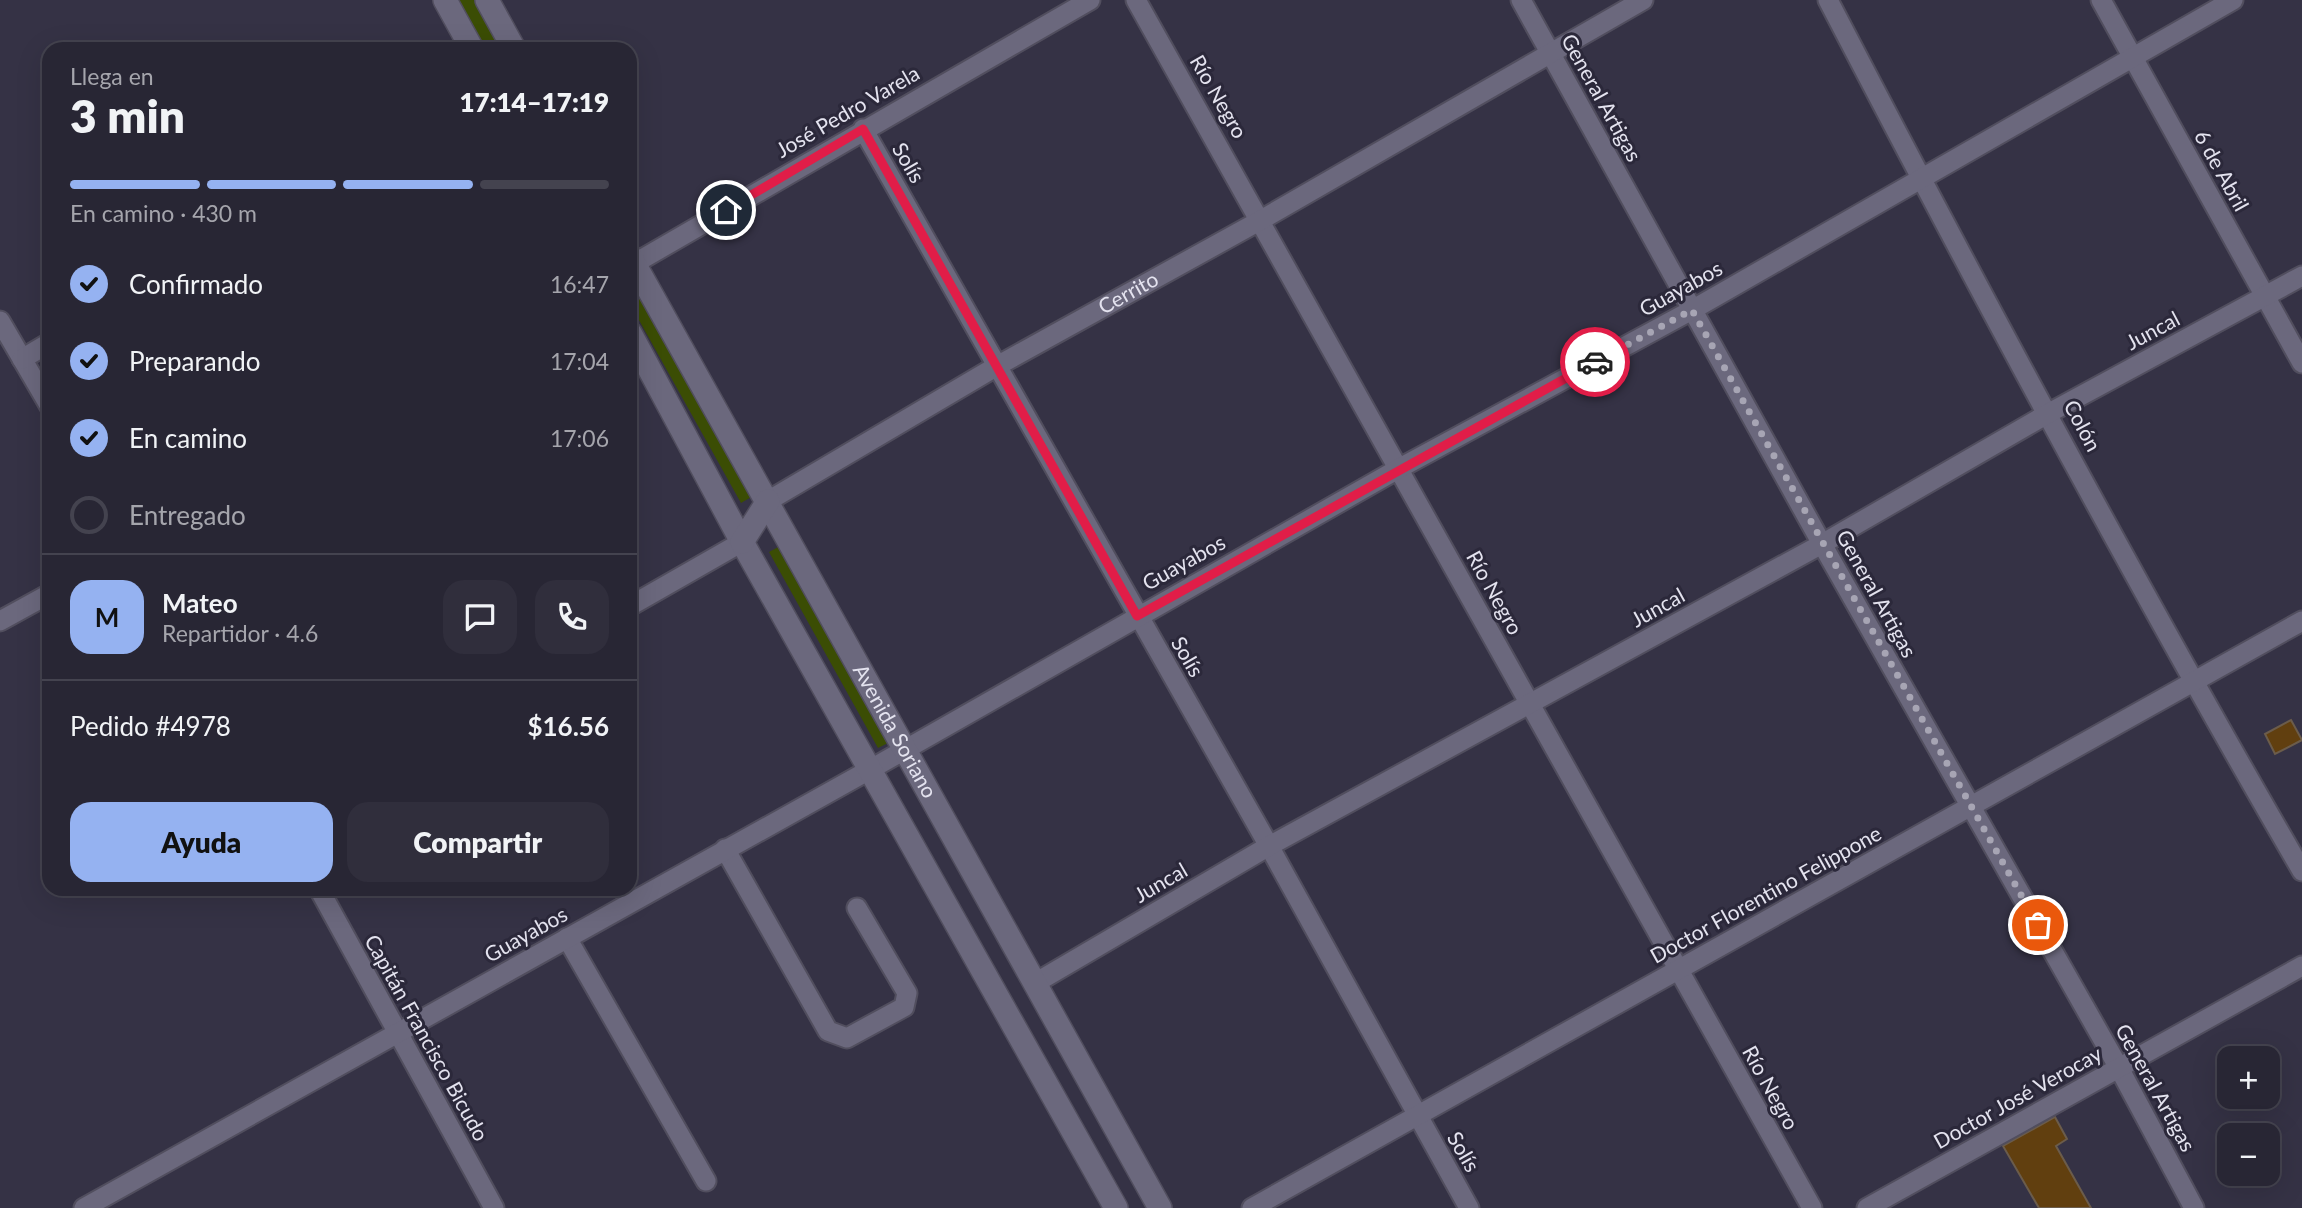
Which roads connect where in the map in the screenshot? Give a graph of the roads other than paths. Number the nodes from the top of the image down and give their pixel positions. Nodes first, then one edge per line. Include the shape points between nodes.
1 (445, 0) edge
2 (487, 0) edge
3 (1090, 0) edge
4 (1136, 0) edge
5 (1521, 0) edge
6 (1643, 0) edge
7 (1828, 0) edge
8 (2101, 0) edge
9 (2234, 0) edge
10 (468, 42) edge
11 (510, 42) edge
12 (1552, 55) junction
13 (2133, 58) junction
14 (863, 129) junction
15 (1922, 181) junction
16 (1261, 220) junction
17 (637, 259) edge
18 (637, 272) edge
19 (2302, 276) edge
20 (2264, 297) junction
21 (1692, 310) junction
22 (0, 321) edge
23 (637, 346) edge
24 (42, 348) edge
25 (22, 359) junction
26 (2302, 363) edge
27 (997, 366) junction
28 (42, 393) edge
29 (2049, 413) junction
30 (1398, 469) junction
31 (768, 501) junction
32 (742, 542) junction
33 (1822, 544) junction
34 (42, 598) edge
35 (637, 602) edge
36 (1137, 616) junction
37 (0, 621) edge
38 (2302, 621) edge
39 (2192, 682) junction
40 (1530, 704) junction
41 (906, 748) junction
42 (870, 769) junction
43 (1970, 807) junction
44 (1269, 846) junction
45 (725, 849) junction
46 (2302, 871) edge
47 (322, 896) edge
48 (857, 908) dead end
49 (567, 938) junction
50 (2302, 966) edge
51 (1678, 970) junction
52 (1037, 982) junction
53 (397, 1033) junction
54 (2119, 1068) junction
55 (1417, 1116) junction
56 (706, 1181) dead end
57 (84, 1208) edge
58 (494, 1208) edge
59 (1116, 1208) edge
60 (1160, 1208) edge
61 (1252, 1208) edge
62 (1469, 1208) edge
63 (1812, 1208) edge
64 (1867, 1208) edge
65 (2194, 1208) edge

1 - 10 street
2 - 11 street
3 - 14 street, José Pedro Varela
4 - 16 street, Río Negro
5 - 12 street, General Artigas
6 - 12 street, Cerrito
7 - 15 street, Colón
8 - 13 street, 6 de Abril
9 - 13 street, Guayabos
12 - 16 street, Cerrito
12 - 21 street, General Artigas
13 - 15 street, Guayabos
13 - 20 street, 6 de Abril
14 - 17 street, José Pedro Varela
14 - 27 street, Solís
15 - 21 street, Guayabos
15 - 29 street, Colón
16 - 27 street, Cerrito
16 - 30 street, Río Negro
18 - 31 street, Avenida Soriano
19 - 20 street, Juncal
20 - 26 street, 6 de Abril
20 - 29 street, Juncal
21 - 30 street, Guayabos
21 - 33 street, General Artigas
22 - 25 street
23 - 32 street, Avenida Soriano
24 - 25 street
25 - 28 street
27 - 31 street, Cerrito
27 - 36 street, Solís
29 - 33 street, Juncal
29 - 39 street, Colón
30 - 36 street, Guayabos
30 - 40 street, Río Negro
31 - 32 street, Cerrito
31 - 41 street, Avenida Soriano
32 - 35 street, Cerrito
32 - 42 street, Avenida Soriano
33 - 40 street, Juncal
33 - 43 street, General Artigas
34 - 37 street
36 - 41 street, Guayabos
36 - 44 street, Solís
38 - 39 street, Doctor Florentino Felippone
39 - 43 street, Doctor Florentino Felippone
39 - 46 street, Colón
40 - 44 street, Juncal
40 - 51 street, Río Negro
41 - 42 street, Guayabos
41 - 52 street, Avenida Soriano
42 - 45 street, Guayabos
42 - 59 street, Avenida Soriano
43 - 51 street, Doctor Florentino Felippone
43 - 54 street, General Artigas
44 - 52 street, Juncal
44 - 55 street, Solís
45 - 48 street via 828,1031 847,1038 904,1007 907,993
45 - 49 street, Guayabos
47 - 53 street, Capitán Francisco Bicudo
49 - 53 street, Guayabos
49 - 56 street
50 - 54 street, Doctor José Verocay
51 - 55 street, Doctor Florentino Felippone
51 - 63 street, Río Negro
52 - 60 street, Avenida Soriano
53 - 57 street, Guayabos
53 - 58 street, Capitán Francisco Bicudo
54 - 64 street, Doctor José Verocay
54 - 65 street, General Artigas
55 - 61 street, Doctor Florentino Felippone
55 - 62 street, Solís

